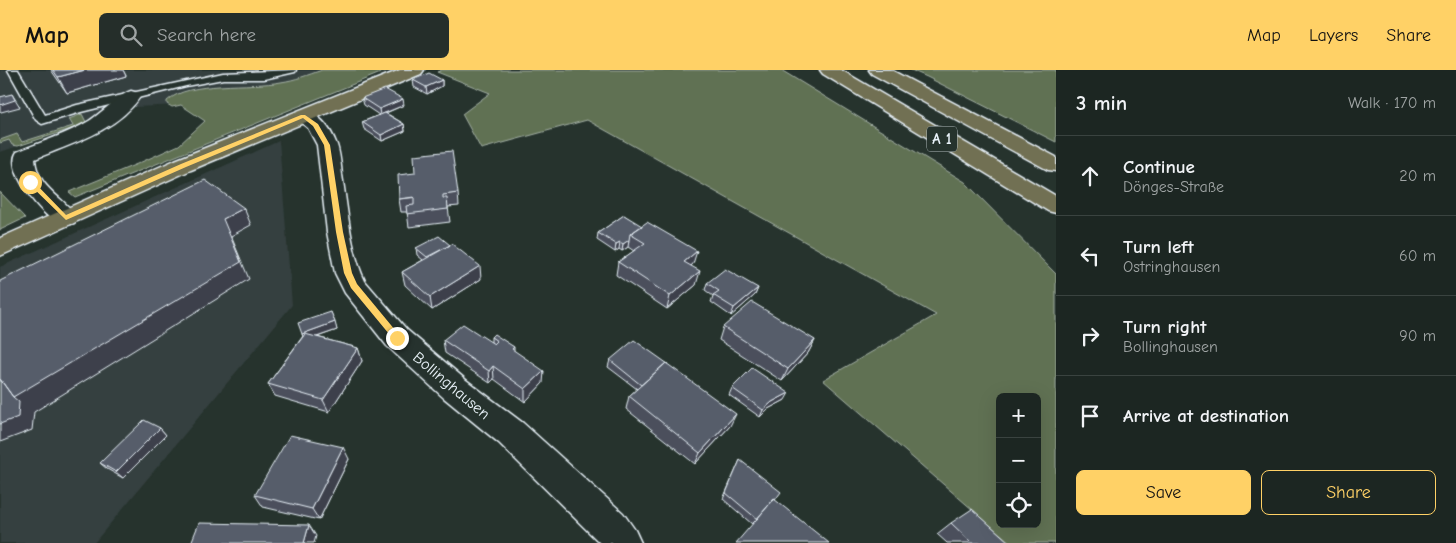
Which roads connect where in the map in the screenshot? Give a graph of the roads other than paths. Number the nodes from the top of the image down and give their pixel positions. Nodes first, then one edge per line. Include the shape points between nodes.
1 (13, 70) edge
2 (291, 70) edge
3 (415, 70) edge
4 (829, 70) edge
5 (878, 70) edge
6 (131, 97) junction
7 (303, 116) junction
8 (1056, 166) edge
9 (1056, 206) edge
10 (66, 218) junction
11 (0, 248) edge
12 (622, 543) edge

1 - 6 lane via 42,120
2 - 6 lane via 264,76 223,76
3 - 7 main road
4 - 9 main road, A 1
5 - 8 main road, A 1
6 - 10 street via 112,116 95,126 24,156 23,167 30,182
7 - 10 main road
7 - 12 street, Bollinghausen via 316,125 327,145 339,232 354,286 397,338 511,433 610,526
10 - 11 main road

